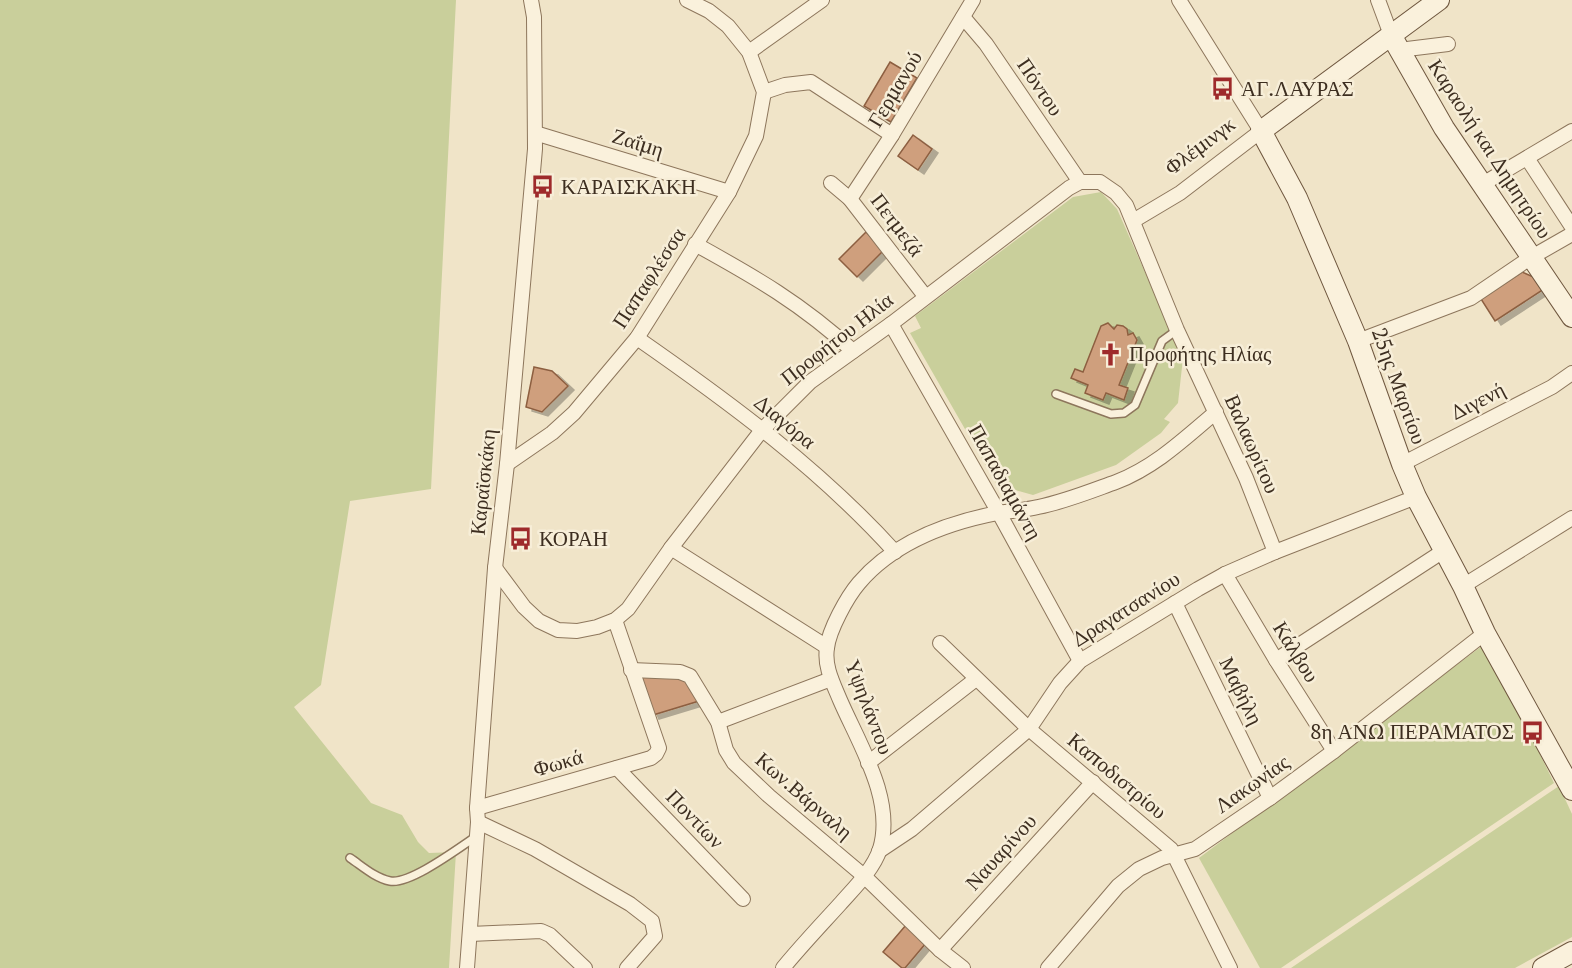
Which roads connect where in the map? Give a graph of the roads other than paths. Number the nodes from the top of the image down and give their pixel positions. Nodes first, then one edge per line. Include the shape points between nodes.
1 (531, 0) edge
2 (687, 0) edge
3 (822, 0) edge
4 (973, 0) edge
5 (1179, 0) edge
6 (1378, 0) edge
7 (1439, 0) edge
8 (963, 17) junction
9 (1395, 43) junction
10 (1448, 44) dead end
11 (748, 52) junction
12 (764, 92) junction
13 (1261, 131) junction
14 (1572, 131) edge
15 (536, 133) junction
16 (892, 135) junction
17 (1527, 158) junction
18 (1080, 182) junction
19 (831, 183) dead end
20 (1481, 185) junction
21 (729, 192) junction
22 (850, 198) junction
23 (1133, 221) junction
24 (1572, 227) edge
25 (1572, 234) edge
26 (696, 244) junction
27 (1530, 258) junction
28 (925, 296) junction
29 (1572, 317) edge
30 (891, 324) junction
31 (1177, 330) junction
32 (637, 338) junction
33 (1358, 340) junction
34 (853, 351) junction
35 (1572, 373) edge
36 (1056, 394) dead end
37 (1215, 412) junction
38 (762, 429) junction
39 (507, 464) junction
40 (1402, 464) junction
41 (1416, 497) junction
42 (999, 513) junction
43 (1572, 518) edge
44 (671, 548) junction
45 (1445, 550) junction
46 (895, 552) junction
47 (1275, 552) junction
48 (495, 568) junction
49 (1225, 574) junction
50 (1463, 586) junction
51 (1176, 603) junction
52 (615, 620) junction
53 (1485, 633) junction
54 (940, 643) dead end
55 (827, 648) junction
56 (1276, 660) junction
57 (1080, 661) junction
58 (631, 670) junction
59 (831, 679) junction
60 (976, 679) junction
61 (718, 722) junction
62 (1029, 729) junction
63 (1334, 751) junction
64 (868, 763) junction
65 (617, 768) junction
66 (1569, 780) edge
67 (1093, 782) junction
68 (1270, 798) junction
69 (477, 822) junction
70 (879, 851) junction
71 (1174, 855) junction
72 (350, 858) dead end
73 (864, 876) junction
74 (743, 899) dead end
75 (470, 934) junction
76 (940, 950) junction
77 (1572, 952) edge
78 (467, 968) edge
79 (585, 968) edge
80 (627, 968) edge
81 (783, 968) edge
82 (963, 968) edge
83 (1048, 968) edge
84 (1230, 968) edge
85 (1543, 968) edge

1 - 15 street, Καραϊσκάκη
2 - 11 street via 728,26
3 - 11 street
4 - 8 street, Γερμανού
5 - 13 street, 25ης Μαρτίου
6 - 9 street, Καραολή και Δημητρίου
7 - 9 street, Φλέμινγκ
8 - 16 street, Γερμανού
8 - 18 street, Πόντου via 986,44
9 - 10 street
9 - 13 street, Φλέμινγκ
9 - 20 street, Καραολή και Δημητρίου
11 - 12 street
12 - 16 street via 811,82
12 - 21 street, Παπαφλέσσα via 756,136
13 - 23 street, Φλέμινγκ via 1180,193
13 - 33 street, 25ης Μαρτίου via 1297,198
14 - 17 street
15 - 21 street, Ζαΐμη
15 - 39 street, Καραϊσκάκη
16 - 22 street, Γερμανού
17 - 20 street
17 - 24 street, Καραολή και Δημητρίου
18 - 23 street via 1100,182 1109,187 1123,200
18 - 28 street, Προφήτου Ηλία
19 - 22 street, Πετμεζά
20 - 27 street, Καραολή και Δημητρίου
21 - 26 street, Παπαφλέσσα
22 - 28 street, Πετμεζά
23 - 31 street, Βαλαωρίτου
25 - 27 street
26 - 32 street, Παπαφλέσσα
26 - 34 street via 800,306
27 - 29 street, Καραολή και Δημητρίου
27 - 33 street via 1471,298
28 - 30 street, Προφήτου Ηλία
30 - 34 street, Προφήτου Ηλία
30 - 42 street, Παπαδιαμάντη
31 - 36 lane via 1162,341 1135,405 1124,413 1111,414
31 - 37 street, Βαλαωρίτου
32 - 38 street, Διαγόρα
32 - 39 street, Παπαφλέσσα via 574,413
33 - 40 street, 25ης Μαρτίου
34 - 38 street, Προφήτου Ηλία via 810,382
35 - 40 street, Διγενή
37 - 42 street, Υψηλάντου via 1178,444 1117,481 1040,507
37 - 47 street, Βαλαωρίτου
38 - 44 street, Προφήτου Ηλία
38 - 46 street, Διαγόρα via 864,517
39 - 48 street, Καραϊσκάκη
40 - 41 street, 25ης Μαρτίου
41 - 45 street, 25ης Μαρτίου
41 - 47 street, Δραγατσανίου
42 - 46 street, Υψηλάντου via 944,527
42 - 57 street, Παπαδιαμάντη
43 - 50 street
44 - 52 street, Προφήτου Ηλία via 628,609
44 - 55 street
45 - 50 street, 25ης Μαρτίου
45 - 56 street
46 - 55 street, Υψηλάντου via 857,585
47 - 49 street, Δραγατσανίου
48 - 52 street, Προφήτου Ηλία via 524,607 539,621 558,630 577,631
48 - 69 street, Καραϊσκάκη
49 - 51 street, Δραγατσανίου
49 - 56 street, Κάλβου
50 - 53 street, 25ης Μαρτίου
51 - 57 street, Δραγατσανίου
51 - 68 street, Μαβήλη
52 - 58 street
53 - 63 street, Λακωνίας
53 - 66 street, 25ης Μαρτίου
54 - 60 street, Καποδιστρίου
55 - 59 street, Υψηλάντου
56 - 63 street, Κάλβου
57 - 62 street, Δραγατσανίου
58 - 61 street, Κων.Βάρναλη via 690,676
58 - 65 street, Φωκά via 659,748 651,758
59 - 61 street
59 - 64 street, Υψηλάντου
60 - 62 street, Καποδιστρίου
60 - 64 street
61 - 73 street, Κων.Βάρναλη via 734,763
62 - 67 street, Καποδιστρίου
62 - 70 street, Δραγατσανίου via 912,829
63 - 68 street, Λακωνίας
64 - 70 street, Υψηλάντου via 883,805 884,829
65 - 69 street, Φωκά
65 - 74 street, Ποντίων
67 - 71 street, Καποδιστρίου
67 - 76 street, Ναυαρίνου
68 - 71 street, Λακωνίας via 1195,849
69 - 72 lane via 425,870 393,882 377,877
69 - 75 street, Καραϊσκάκη
69 - 80 street via 535,849 644,913 652,921 655,936
70 - 73 street, Υψηλάντου
71 - 83 street, Λακωνίας via 1139,869 1118,886
71 - 84 street, Καποδιστρίου
73 - 76 street, Κων.Βάρναλη
73 - 81 street, Υψηλάντου
75 - 78 street, Καραϊσκάκη
75 - 79 street via 542,931
76 - 82 street, Κων.Βάρναλη
77 - 85 street

